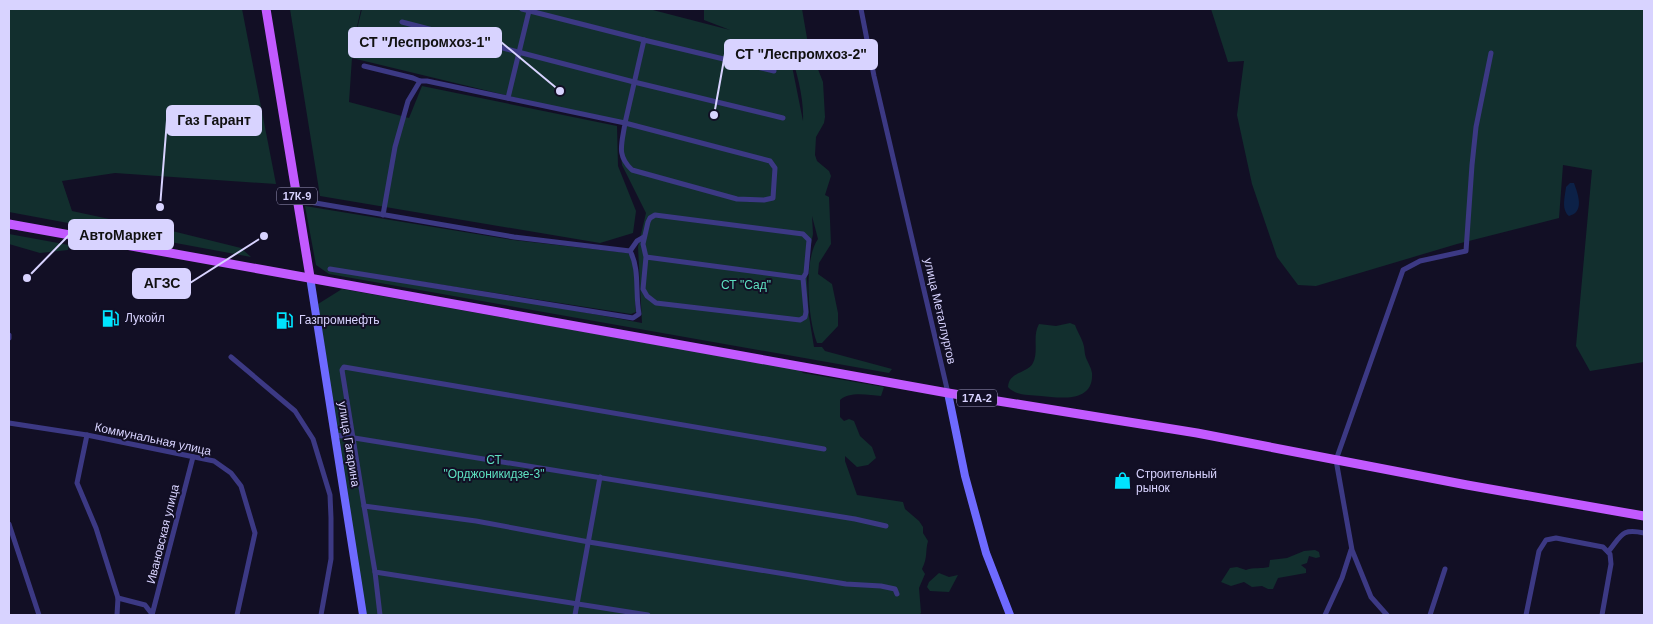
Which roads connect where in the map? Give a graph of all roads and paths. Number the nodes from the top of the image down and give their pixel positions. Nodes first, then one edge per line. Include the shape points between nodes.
1 (266, 9) edge
2 (522, 9) edge
3 (861, 9) edge
4 (529, 10) junction
5 (402, 22) dead end
6 (644, 40) junction
7 (519, 52) junction
8 (1491, 53) dead end
9 (364, 66) dead end
10 (774, 72) dead end
11 (420, 81) junction
12 (634, 82) junction
13 (508, 98) junction
14 (782, 118) dead end
15 (624, 123) junction
16 (298, 200) junction
17 (383, 215) junction
18 (9, 224) edge
19 (644, 237) junction
20 (630, 251) junction
21 (646, 257) junction
22 (330, 269) dead end
23 (310, 277) junction
24 (803, 278) junction
25 (231, 357) dead end
26 (948, 393) junction
27 (9, 423) edge
28 (87, 435) junction
29 (336, 435) junction
30 (352, 437) junction
31 (824, 448) dead end
32 (193, 457) junction
33 (1336, 460) junction
34 (600, 477) junction
35 (364, 506) junction
36 (1644, 516) edge
37 (9, 524) edge
38 (886, 526) dead end
39 (1644, 533) edge
40 (589, 542) junction
41 (1352, 550) junction
42 (1608, 552) junction
43 (1445, 569) dead end
44 (375, 572) junction
45 (897, 594) dead end
46 (118, 598) junction
47 (577, 604) junction
48 (39, 615) edge
49 (117, 615) edge
50 (152, 615) edge
51 (237, 615) edge
52 (322, 615) edge
53 (364, 615) edge
54 (380, 615) edge
55 (575, 615) edge
56 (648, 615) edge
57 (1010, 615) edge
58 (1325, 615) edge
59 (1386, 615) edge
60 (1430, 615) edge
61 (1526, 615) edge
62 (1602, 615) edge

1 - 16 main road, 17К-9
2 - 4 street
3 - 26 street, улица Металлургов
4 - 6 street
4 - 7 street
5 - 7 street
6 - 10 street
6 - 12 street
7 - 12 street
7 - 13 street
8 - 33 street via 1476,127 1466,251 1420,261 1403,270
9 - 11 street
11 - 13 street
11 - 17 street via 408,101 395,146
12 - 14 street
12 - 15 street
13 - 15 street
15 - 15 street via 621,155 632,170 737,199 773,198 775,168 770,161
16 - 17 street
16 - 23 main road, 17К-9
17 - 20 street via 514,237
18 - 23 main road, 17А-2
19 - 20 street via 637,240
19 - 21 street
19 - 24 street via 650,218 655,216 804,234 809,240
20 - 22 street via 634,258 639,314 633,318
21 - 24 street
21 - 24 street via 643,289 646,296 656,303 800,320 806,312
23 - 26 main road, 17А-2
23 - 29 main road, улица Гагарина
25 - 52 street via 295,411 313,439 330,495 331,559
26 - 33 main road, 17А-2 via 1196,433
26 - 57 main road, улица Металлургов via 965,476 986,553
27 - 28 street, Коммунальная улица
28 - 32 street, Коммунальная улица
28 - 46 street via 77,482 96,528
29 - 30 street
29 - 53 main road, улица Гагарина
30 - 31 street via 344,368
30 - 34 street
30 - 35 street
32 - 50 street, Ивановская улица
32 - 51 street, Коммунальная улица via 214,461 242,486 255,533
33 - 36 main road, 17А-2
33 - 41 street
34 - 38 street
34 - 40 street
35 - 40 street via 476,520
35 - 44 street
37 - 48 street
39 - 42 street via 1624,532
40 - 45 street via 846,584 881,586 895,589
40 - 47 street
41 - 58 street
41 - 59 street via 1371,597
42 - 61 street via 1603,547 1556,538 1546,540 1539,551
42 - 62 street via 1611,564
43 - 60 street
44 - 47 street
44 - 54 street
46 - 49 street
46 - 50 street via 145,605
47 - 55 street
47 - 56 street

